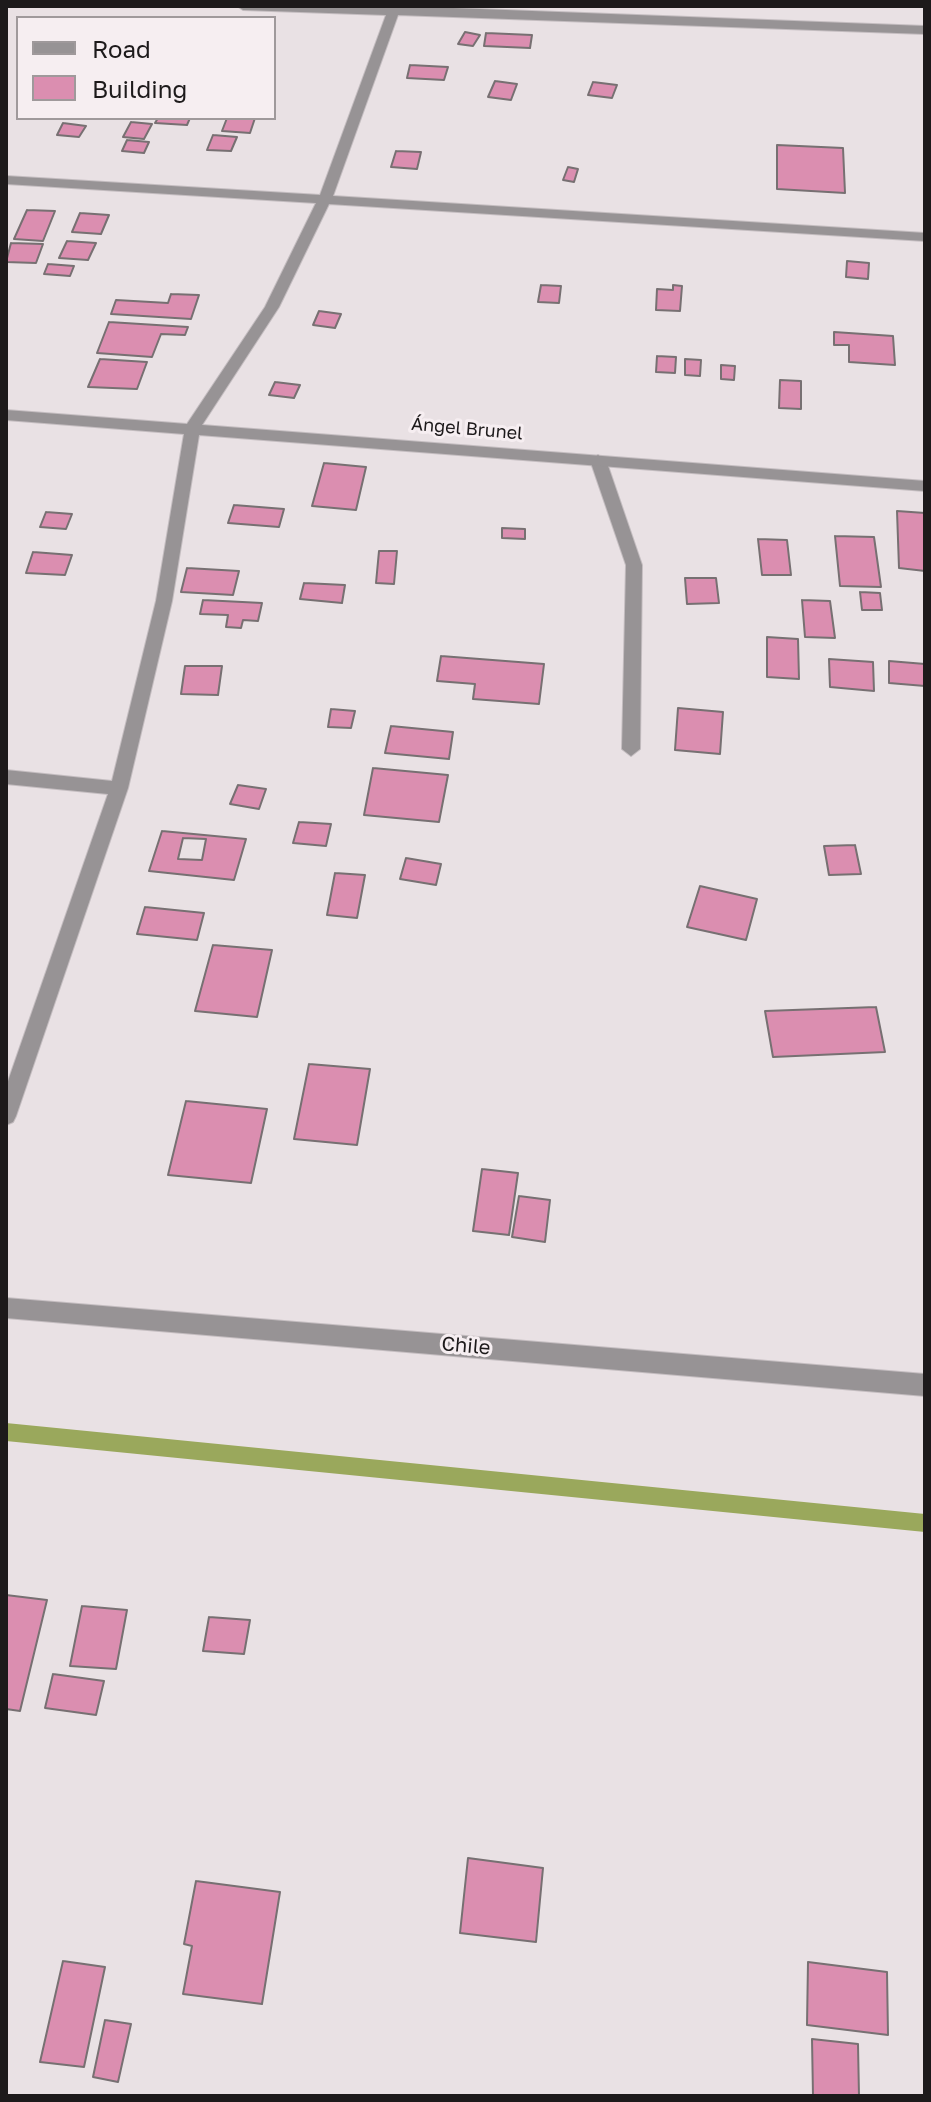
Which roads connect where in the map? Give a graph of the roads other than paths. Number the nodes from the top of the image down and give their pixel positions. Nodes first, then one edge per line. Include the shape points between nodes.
1 (243, 6) edge
2 (393, 10) edge
3 (925, 30) edge
4 (6, 180) edge
5 (326, 197) junction
6 (925, 237) edge
7 (6, 415) edge
8 (193, 427) junction
9 (598, 460) junction
10 (925, 486) edge
11 (631, 749) dead end
12 (6, 777) edge
13 (119, 788) junction
14 (6, 1116) edge
15 (6, 1308) edge
16 (925, 1385) edge

1 - 2 street
2 - 3 street
2 - 5 street
4 - 5 street
5 - 6 street
5 - 8 street via 272,307
7 - 8 street, Ángel Brunel
8 - 9 street, Ángel Brunel
8 - 13 street via 164,601
9 - 10 street, Ángel Brunel
9 - 11 street via 634,565
12 - 13 street
13 - 14 street
15 - 16 street, Chile

